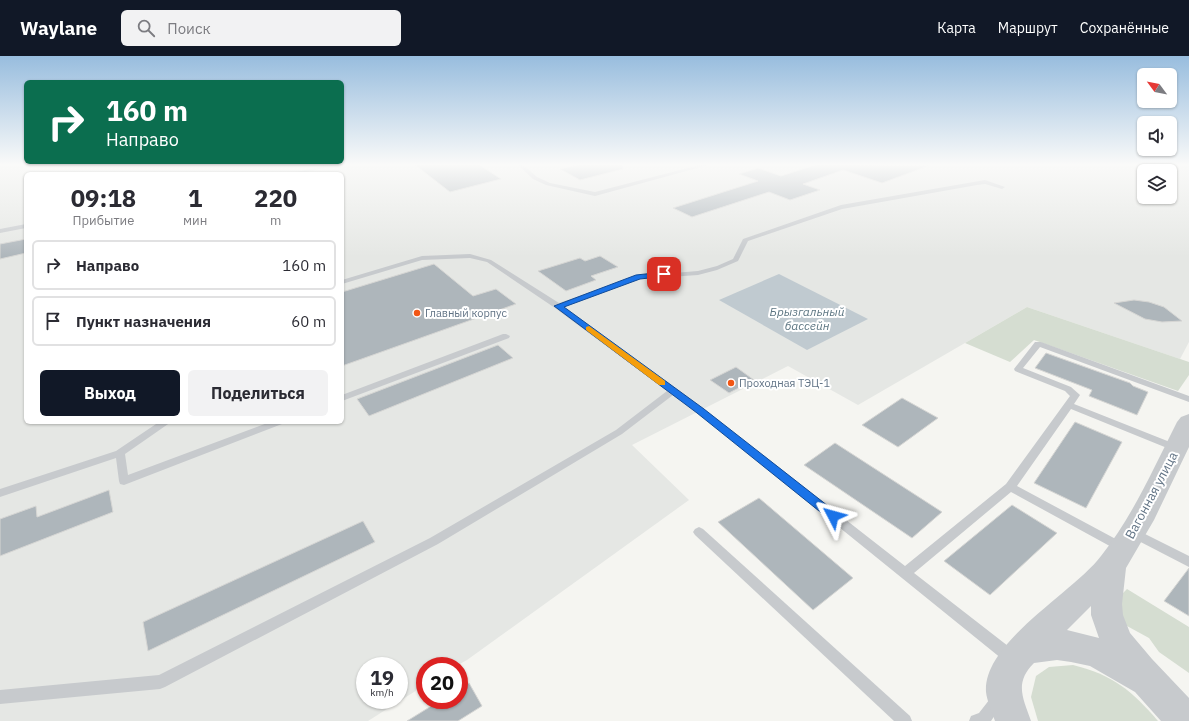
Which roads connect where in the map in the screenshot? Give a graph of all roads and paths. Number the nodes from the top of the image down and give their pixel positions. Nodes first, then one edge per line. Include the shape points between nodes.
1 (908, 195) edge
2 (24, 226) edge
3 (0, 231) edge
4 (344, 281) edge
5 (558, 306) junction
6 (506, 336) dead end
7 (673, 391) junction
8 (344, 397) edge
9 (1189, 399) edge
10 (1069, 405) junction
11 (1189, 422) edge
12 (163, 424) edge
13 (274, 424) edge
14 (1176, 448) junction
15 (120, 453) junction
16 (1010, 487) junction
17 (0, 493) edge
18 (699, 532) dead end
19 (1122, 549) junction
20 (1189, 562) edge
21 (905, 573) junction
22 (1020, 654) junction
23 (1151, 686) junction
24 (0, 697) edge
25 (1009, 707) edge
26 (905, 721) edge
27 (976, 721) edge
28 (1184, 721) edge

1 - 5 lane via 840,207 752,237 745,240 736,260 726,265 691,274 652,274 638,277
2 - 3 lane
4 - 5 lane via 422,258 470,256 489,261
5 - 7 lane
6 - 8 lane
7 - 21 lane
7 - 24 lane via 619,432 434,542 160,682
9 - 10 lane via 1038,344 1018,369 1068,389 1075,395
10 - 14 lane
10 - 16 lane
11 - 14 street, Вагонная улица
12 - 15 lane
13 - 15 lane via 124,481
14 - 19 street, Вагонная улица
15 - 17 lane
16 - 19 lane
16 - 21 lane
18 - 26 lane
19 - 20 lane
19 - 22 street
19 - 23 street via 1106,615 1116,640
21 - 22 lane
22 - 23 street via 1046,644 1070,645 1097,653 1125,667
22 - 25 street via 1006,674
23 - 28 street
25 - 27 lane

